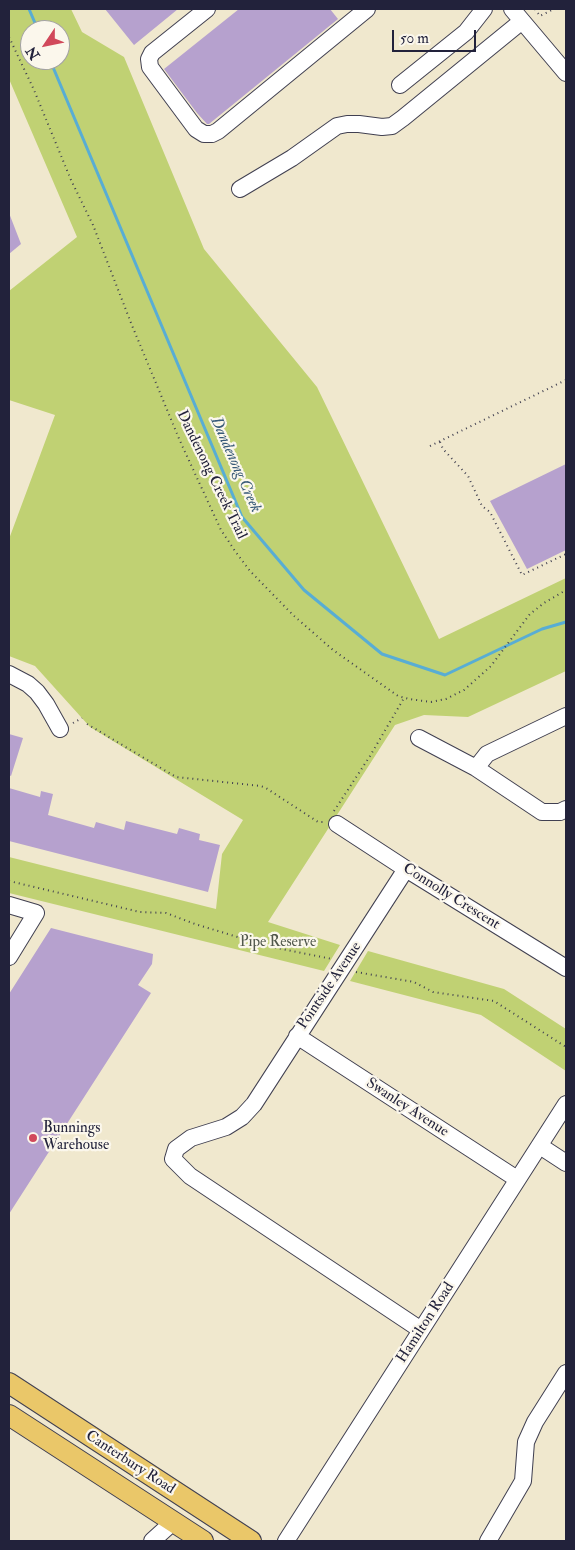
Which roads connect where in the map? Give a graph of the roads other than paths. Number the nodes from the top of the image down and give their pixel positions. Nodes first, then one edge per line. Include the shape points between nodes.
1 (207, 9) edge
2 (368, 9) edge
3 (484, 9) edge
4 (520, 13) edge
5 (566, 73) edge
6 (400, 85) dead end
7 (240, 189) dead end
8 (9, 674) edge
9 (566, 716) edge
10 (60, 729) dead end
11 (419, 738) dead end
12 (476, 768) junction
13 (566, 809) edge
14 (332, 822) road end
15 (406, 869) junction
16 (9, 905) edge
17 (9, 957) edge
18 (566, 968) edge
19 (296, 1036) junction
20 (566, 1104) edge
21 (540, 1146) junction
22 (566, 1163) edge
23 (517, 1179) junction
24 (422, 1330) junction
25 (566, 1373) edge
26 (9, 1383) edge
27 (9, 1415) edge
28 (173, 1522) junction
29 (152, 1541) edge
30 (203, 1541) edge
31 (251, 1541) edge
32 (286, 1541) edge
33 (488, 1541) edge

1 - 2 street via 152,53 149,59 150,66 196,129 204,134 218,131
3 - 6 street via 466,32
4 - 5 street
4 - 7 street via 392,126 337,126
8 - 10 street via 37,692
9 - 12 street via 487,754
11 - 12 street
12 - 13 street via 542,812
14 - 15 street, Connolly Crescent
15 - 18 street, Connolly Crescent
15 - 19 street, Pointside Avenue
16 - 17 street via 36,913
19 - 23 street, Swanley Avenue
19 - 24 street, Pointside Avenue via 254,1104 242,1117 226,1127 191,1138 176,1148 172,1160 190,1176
20 - 21 street, Hamilton Road
21 - 22 street
21 - 23 street, Hamilton Road
23 - 24 street, Hamilton Road
24 - 32 street, Hamilton Road
25 - 33 street via 535,1422 526,1442 523,1481
26 - 31 main road, Canterbury Road
27 - 28 main road, Canterbury Road
28 - 29 street
28 - 30 main road, Canterbury Road

